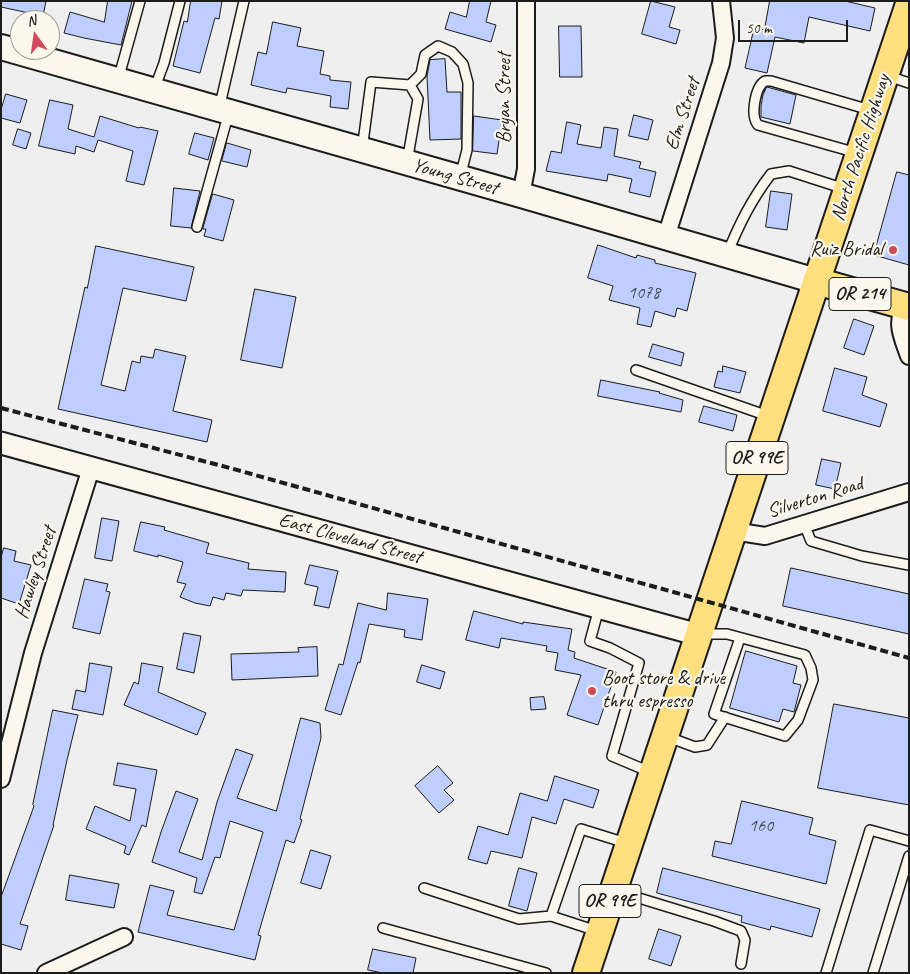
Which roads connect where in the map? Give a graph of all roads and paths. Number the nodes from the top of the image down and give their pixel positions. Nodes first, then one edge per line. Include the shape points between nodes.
1 (140, 1) edge
2 (180, 1) edge
3 (244, 1) edge
4 (526, 1) edge
5 (721, 1) edge
6 (909, 4) edge
7 (1, 47) edge
8 (897, 79) edge
9 (118, 80) junction
10 (410, 85) junction
11 (154, 91) junction
12 (224, 110) junction
13 (873, 111) junction
14 (362, 150) junction
15 (859, 154) junction
16 (407, 163) junction
17 (460, 178) junction
18 (847, 190) junction
19 (521, 195) junction
20 (197, 227) dead end
21 (666, 237) junction
22 (727, 255) junction
23 (816, 281) junction
24 (907, 305) edge
25 (909, 356) edge
26 (636, 370) dead end
27 (771, 417) junction
28 (1, 443) edge
29 (91, 468) junction
30 (909, 492) edge
31 (804, 524) junction
32 (733, 531) junction
33 (909, 565) edge
34 (600, 607) junction
35 (699, 634) junction
36 (740, 638) junction
37 (725, 717) junction
38 (665, 736) junction
39 (653, 773) junction
40 (1, 779) edge
41 (909, 841) edge
42 (629, 844) junction
43 (909, 856) edge
44 (424, 888) dead end
45 (614, 890) junction
46 (550, 916) junction
47 (383, 928) dead end
48 (600, 932) junction
49 (124, 937) dead end
50 (741, 964) dead end
51 (46, 973) edge
52 (546, 973) edge
53 (586, 973) edge
54 (826, 973) edge
55 (873, 973) edge

1 - 9 lane
2 - 11 lane
3 - 12 lane
4 - 19 street, Bryan Street via 526,169
5 - 21 street, Elm Street via 725,38 721,63
6 - 8 main road, North Pacific Highway / OR 99E
7 - 9 main road, Young Street
8 - 13 main road, North Pacific Highway / OR 99E
9 - 11 main road, Young Street
10 - 14 lane via 370,82
10 - 16 lane via 418,100
10 - 17 lane via 421,74 425,55 438,46 452,52 463,64 468,83 468,140
11 - 12 main road, Young Street
12 - 14 main road, Young Street
12 - 20 lane
13 - 15 main road, North Pacific Highway / OR 99E
13 - 15 lane via 771,81 765,81 759,87 753,113 758,126
14 - 16 main road, Young Street
15 - 18 main road, North Pacific Highway / OR 99E
16 - 17 main road, Young Street
17 - 19 main road, Young Street
18 - 22 lane via 789,171 771,174 754,196
18 - 23 main road, North Pacific Highway / OR 99E
19 - 21 main road, Young Street
21 - 22 main road, Young Street
22 - 23 main road, Young Street
23 - 24 main road, Young Street / OR 214
23 - 27 main road, North Pacific Highway / OR 99E
24 - 25 street via 900,316 900,327
26 - 27 lane
27 - 32 main road, North Pacific Highway / OR 99E
28 - 29 street, East Cleveland Street
29 - 34 street, East Cleveland Street
29 - 40 street, Hawley Street via 33,653
30 - 31 street, Silverton Road
31 - 32 street, Silverton Road via 765,536
31 - 33 lane via 811,541
32 - 35 main road, North Pacific Highway / OR 99E
34 - 35 street, East Cleveland Street
34 - 39 lane via 590,641 639,663 612,756
35 - 36 lane via 727,634
35 - 38 main road, OR 99E
36 - 37 lane via 714,714
36 - 37 lane via 805,655 813,680 798,720 786,736
37 - 38 lane via 707,745 695,747
38 - 39 main road, OR 99E
39 - 42 main road, OR 99E
41 - 54 lane via 870,830
42 - 45 main road, OR 99E
42 - 46 lane via 581,829
43 - 55 lane
44 - 46 lane via 520,918
45 - 48 main road, OR 99E
45 - 50 lane via 741,932 745,940
46 - 48 lane
47 - 52 lane
48 - 53 main road, OR 99E
49 - 51 street

